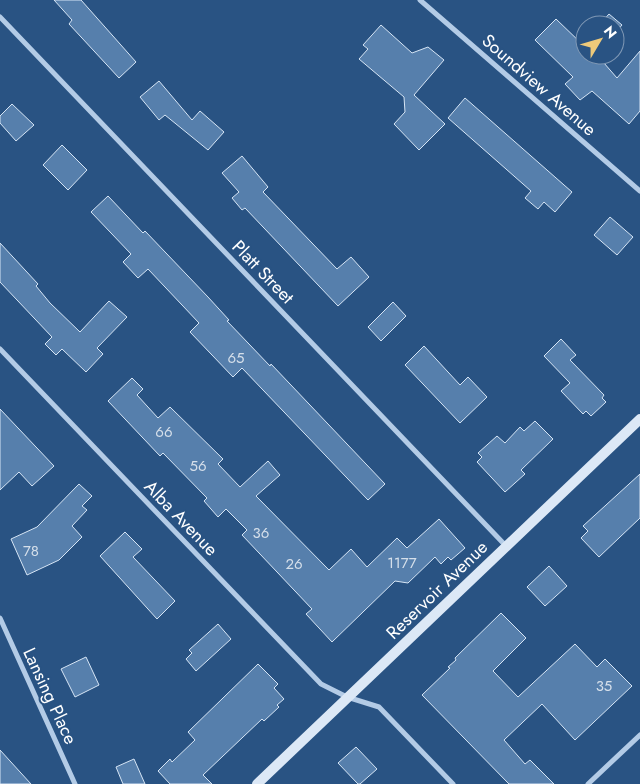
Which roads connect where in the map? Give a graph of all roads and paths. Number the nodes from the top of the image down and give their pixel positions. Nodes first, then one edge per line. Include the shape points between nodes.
1 (420, 0) edge
2 (0, 17) edge
3 (640, 191) edge
4 (0, 349) edge
5 (640, 419) edge
6 (506, 546) junction
7 (0, 618) edge
8 (348, 697) junction
9 (640, 735) edge
10 (75, 784) edge
11 (257, 784) edge
12 (453, 784) edge
13 (588, 784) edge

1 - 3 street, Soundview Avenue
2 - 6 street, Platt Street
4 - 8 street, Alba Avenue via 320,684
5 - 6 main road, Reservoir Avenue
6 - 8 main road, Reservoir Avenue
7 - 10 street, Lansing Place
8 - 11 main road, Reservoir Avenue
8 - 12 street, Alba Avenue via 379,707
9 - 13 street

